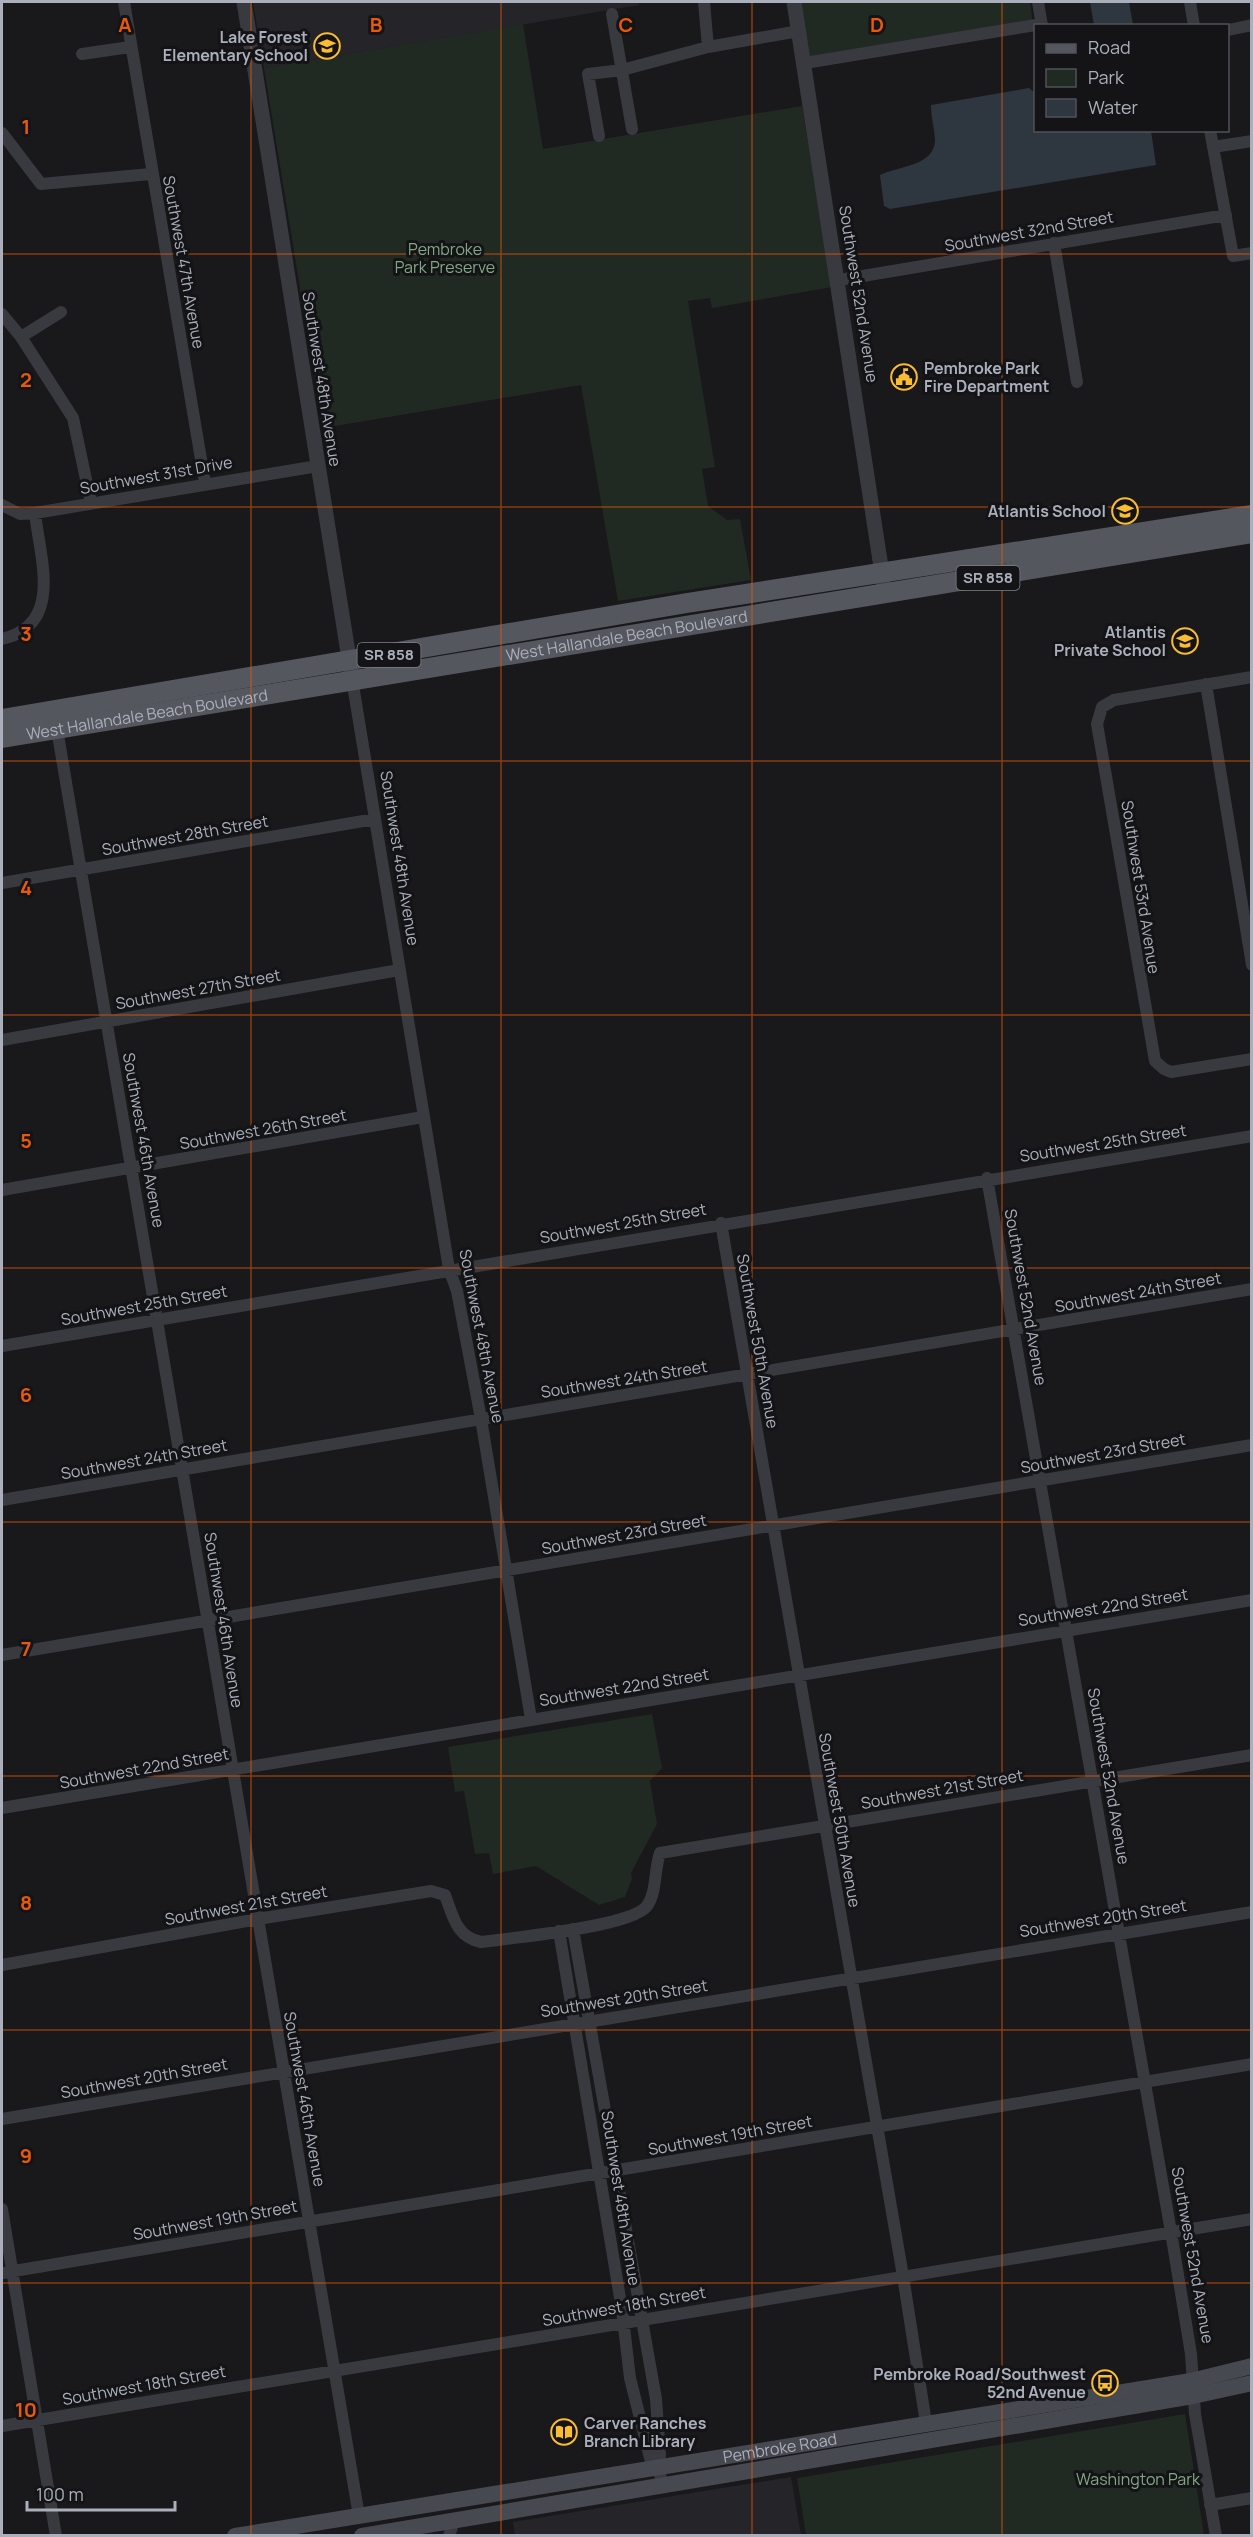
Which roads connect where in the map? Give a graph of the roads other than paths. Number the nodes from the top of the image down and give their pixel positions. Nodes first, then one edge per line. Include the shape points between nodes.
1 (124, 2) edge
2 (244, 2) edge
3 (704, 2) edge
4 (794, 2) edge
5 (1038, 2) edge
6 (1190, 2) edge
7 (612, 14) dead end
8 (1042, 24) edge
9 (1194, 24) edge
10 (1034, 26) edge
11 (1251, 26) edge
12 (1229, 30) edge
13 (799, 32) junction
14 (130, 47) junction
15 (708, 47) junction
16 (82, 54) dead end
17 (805, 63) junction
18 (622, 70) junction
19 (632, 129) dead end
20 (1210, 132) edge
21 (2, 133) edge
22 (598, 136) dead end
23 (1251, 141) edge
24 (1212, 147) junction
25 (151, 174) junction
26 (1226, 215) junction
27 (1054, 243) junction
28 (1251, 253) edge
29 (839, 280) junction
30 (62, 312) dead end
31 (2, 314) edge
32 (21, 337) junction
33 (1077, 382) dead end
34 (318, 466) junction
35 (205, 483) junction
36 (92, 503) junction
37 (2, 505) edge
38 (35, 513) junction
39 (1251, 515) edge
40 (1251, 534) edge
41 (884, 584) junction
42 (687, 603) junction
43 (723, 618) junction
44 (3, 639) edge
45 (351, 671) junction
46 (1251, 677) edge
47 (1206, 684) junction
48 (2, 719) edge
49 (54, 720) junction
50 (2, 730) edge
51 (2, 738) edge
52 (375, 819) junction
53 (81, 870) junction
54 (2, 883) edge
55 (1251, 965) edge
56 (399, 970) junction
57 (106, 1022) junction
58 (2, 1040) edge
59 (1251, 1059) edge
60 (423, 1117) junction
61 (1251, 1137) edge
62 (132, 1170) junction
63 (987, 1178) junction
64 (2, 1190) edge
65 (721, 1223) junction
66 (449, 1269) junction
67 (1251, 1290) edge
68 (157, 1320) junction
69 (1013, 1330) junction
70 (2, 1346) edge
71 (747, 1375) junction
72 (481, 1419) junction
73 (1251, 1444) edge
74 (183, 1470) junction
75 (1040, 1480) junction
76 (2, 1500) edge
77 (773, 1526) junction
78 (505, 1571) junction
79 (1251, 1600) edge
80 (207, 1621) junction
81 (1066, 1630) junction
82 (2, 1655) edge
83 (798, 1675) junction
84 (531, 1719) junction
85 (1251, 1755) edge
86 (231, 1770) junction
87 (1092, 1780) junction
88 (2, 1808) edge
89 (824, 1826) junction
90 (1251, 1912) edge
91 (258, 1919) junction
92 (573, 1929) junction
93 (559, 1931) junction
94 (1118, 1932) junction
95 (2, 1965) edge
96 (849, 1977) junction
97 (590, 2020) junction
98 (573, 2023) junction
99 (1251, 2064) edge
100 (284, 2071) junction
101 (1144, 2082) junction
102 (2, 2119) edge
103 (876, 2127) junction
104 (615, 2172) junction
105 (600, 2174) junction
106 (2, 2209) edge
107 (1251, 2219) edge
108 (310, 2221) junction
109 (1171, 2232) junction
110 (7, 2272) edge
111 (903, 2276) junction
112 (641, 2320) junction
113 (621, 2324) junction
114 (1251, 2366) edge
115 (334, 2370) junction
116 (1251, 2383) edge
117 (1192, 2389) junction
118 (1030, 2407) junction
119 (36, 2420) junction
120 (926, 2423) junction
121 (2, 2426) edge
122 (942, 2438) junction
123 (814, 2459) junction
124 (658, 2468) junction
125 (663, 2485) junction
126 (526, 2489) junction
127 (1251, 2498) edge
128 (1210, 2505) junction
129 (359, 2516) junction
130 (451, 2528) edge
131 (388, 2531) junction
132 (56, 2535) edge
133 (235, 2535) edge
134 (305, 2535) edge
135 (362, 2535) edge
136 (1216, 2535) edge

1 - 14 street, Southwest 47th Avenue
2 - 34 street, Southwest 48th Avenue
3 - 15 street
4 - 13 street, Southwest 52nd Avenue
5 - 8 street
6 - 9 street
7 - 18 street
10 - 17 street
11 - 12 street
13 - 15 street
13 - 17 street, Southwest 52nd Avenue
14 - 16 street
14 - 25 street, Southwest 47th Avenue
15 - 18 street
17 - 29 street, Southwest 52nd Avenue
18 - 19 street
18 - 22 street via 588,74
20 - 24 street
21 - 25 street via 41,184
23 - 24 street
24 - 26 street
25 - 35 street, Southwest 47th Avenue
26 - 27 street, Southwest 32nd Street
26 - 28 street via 1233,256
27 - 29 street, Southwest 32nd Street
27 - 33 street
29 - 41 street, Southwest 52nd Avenue
30 - 32 street
31 - 32 street
32 - 36 street via 74,418
34 - 35 street, Southwest 31st Drive
34 - 45 street, Southwest 48th Avenue
35 - 36 street, Southwest 31st Drive
36 - 38 street, Southwest 31st Drive
37 - 38 street, Southwest 31st Drive via 20,514
38 - 44 street via 45,594 41,610 22,631
39 - 41 main road, West Hallandale Beach Boulevard / SR 858
40 - 41 main road, West Hallandale Beach Boulevard / SR 858
41 - 42 main road, West Hallandale Beach Boulevard / SR 858
41 - 43 main road, West Hallandale Beach Boulevard / SR 858
42 - 43 main road
42 - 45 main road, West Hallandale Beach Boulevard / SR 858
43 - 45 main road, West Hallandale Beach Boulevard / SR 858
45 - 49 main road, West Hallandale Beach Boulevard / SR 858
45 - 49 main road, West Hallandale Beach Boulevard / SR 858 via 166,691 146,703
45 - 52 street, Southwest 48th Avenue
46 - 47 street
47 - 55 street
47 - 59 street, Southwest 53rd Avenue via 1114,700 1102,707 1097,724 1155,1061 1164,1069 1178,1071
48 - 49 main road, West Hallandale Beach Boulevard / SR 858
49 - 50 main road, West Hallandale Beach Boulevard
49 - 51 main road, West Hallandale Beach Boulevard / SR 858
49 - 53 street, Southwest 46th Avenue
52 - 53 street, Southwest 28th Street
52 - 56 street, Southwest 48th Avenue
53 - 54 street, Southwest 28th Street
53 - 57 street, Southwest 46th Avenue
56 - 57 street, Southwest 27th Street
56 - 60 street, Southwest 48th Avenue
57 - 58 street, Southwest 27th Street
57 - 62 street, Southwest 46th Avenue
60 - 62 street, Southwest 26th Street
60 - 66 street, Southwest 48th Avenue
61 - 63 street, Southwest 25th Street
62 - 64 street, Southwest 26th Street
62 - 68 street, Southwest 46th Avenue
63 - 65 street, Southwest 25th Street
63 - 69 street, Southwest 52nd Avenue
65 - 66 street, Southwest 25th Street
65 - 71 street, Southwest 50th Avenue
66 - 68 street, Southwest 25th Street
66 - 72 street, Southwest 48th Avenue
67 - 69 street, Southwest 24th Street
68 - 70 street, Southwest 25th Street
68 - 74 street, Southwest 46th Avenue
69 - 71 street, Southwest 24th Street
69 - 75 street, Southwest 52nd Avenue
71 - 72 street, Southwest 24th Street
71 - 77 street, Southwest 50th Avenue
72 - 74 street, Southwest 24th Street
72 - 78 street, Southwest 48th Avenue
73 - 75 street, Southwest 23rd Street
74 - 76 street, Southwest 24th Street
74 - 80 street, Southwest 46th Avenue
75 - 77 street, Southwest 23rd Street
75 - 81 street, Southwest 52nd Avenue
77 - 78 street, Southwest 23rd Street
77 - 83 street, Southwest 50th Avenue
78 - 80 street, Southwest 23rd Street
78 - 84 street, Southwest 48th Avenue
79 - 81 street, Southwest 22nd Street
80 - 82 street, Southwest 23rd Street
80 - 86 street, Southwest 46th Avenue
81 - 83 street, Southwest 22nd Street
81 - 87 street, Southwest 52nd Avenue
83 - 84 street, Southwest 22nd Street
83 - 89 street, Southwest 50th Avenue
84 - 86 street, Southwest 22nd Street
85 - 87 street, Southwest 21st Street
86 - 88 street, Southwest 22nd Street
86 - 91 street, Southwest 46th Avenue
87 - 89 street, Southwest 21st Street
87 - 94 street, Southwest 52nd Avenue
89 - 92 street, Southwest 21st Street via 660,1853 646,1908 627,1919
89 - 96 street, Southwest 50th Avenue
90 - 94 street, Southwest 20th Street
91 - 93 street, Southwest 21st Street via 431,1891 445,1895 460,1932 469,1940 481,1942
91 - 95 street, Southwest 21st Street
91 - 100 street, Southwest 46th Avenue
92 - 93 street
92 - 97 street, Southwest 48th Avenue
93 - 98 street, Southwest 48th Avenue
94 - 96 street, Southwest 20th Street
94 - 101 street, Southwest 52nd Avenue
96 - 97 street, Southwest 20th Street
96 - 103 street, Southwest 50th Avenue
97 - 98 street, Southwest 20th Street
97 - 104 street, Southwest 48th Avenue
98 - 100 street, Southwest 20th Street
98 - 105 street, Southwest 48th Avenue
99 - 101 street, Southwest 19th Street
100 - 102 street, Southwest 20th Street
100 - 108 street, Southwest 46th Avenue
101 - 103 street, Southwest 19th Street
101 - 109 street, Southwest 52nd Avenue
103 - 104 street, Southwest 19th Street
103 - 111 street, Southwest 50th Avenue
104 - 105 street, Southwest 19th Street
104 - 112 street, Southwest 48th Avenue
105 - 108 street, Southwest 19th Street
105 - 113 street, Southwest 48th Avenue
106 - 110 street
107 - 109 street, Southwest 18th Street
108 - 110 street, Southwest 19th Street
108 - 115 street, Southwest 46th Avenue
109 - 111 street, Southwest 18th Street
109 - 117 street, Southwest 52nd Avenue via 1191,2354
110 - 119 street
111 - 112 street, Southwest 18th Street
111 - 120 street, Southwest 50th Avenue
112 - 113 street, Southwest 18th Street
112 - 124 street, Southwest 48th Avenue via 656,2399
113 - 115 street, Southwest 18th Street
113 - 124 street, Southwest 48th Avenue via 650,2458
114 - 117 main road, Pembroke Road
115 - 119 street, Southwest 18th Street
115 - 129 street, Southwest 46th Avenue
116 - 117 main road, Pembroke Road
117 - 118 main road, Pembroke Road
117 - 122 main road, Pembroke Road
117 - 128 street, Southwest 52nd Avenue
118 - 120 main road, Pembroke Road
118 - 122 main road via 1004,2419 956,2427
119 - 121 street, Southwest 18th Street
119 - 132 street
120 - 123 main road via 907,2436 834,2449
120 - 124 main road, Pembroke Road
122 - 123 main road, Pembroke Road
123 - 125 main road, Pembroke Road
124 - 125 street, Southwest 48th Avenue
124 - 126 main road, Pembroke Road
125 - 130 main road, Pembroke Road
126 - 129 main road, Pembroke Road
126 - 131 main road via 465,2508 397,2520
127 - 128 street
128 - 136 street, Southwest 52nd Avenue
129 - 133 main road, Pembroke Road
129 - 134 main road via 345,2528
130 - 131 main road, Pembroke Road
131 - 135 main road, Pembroke Road

